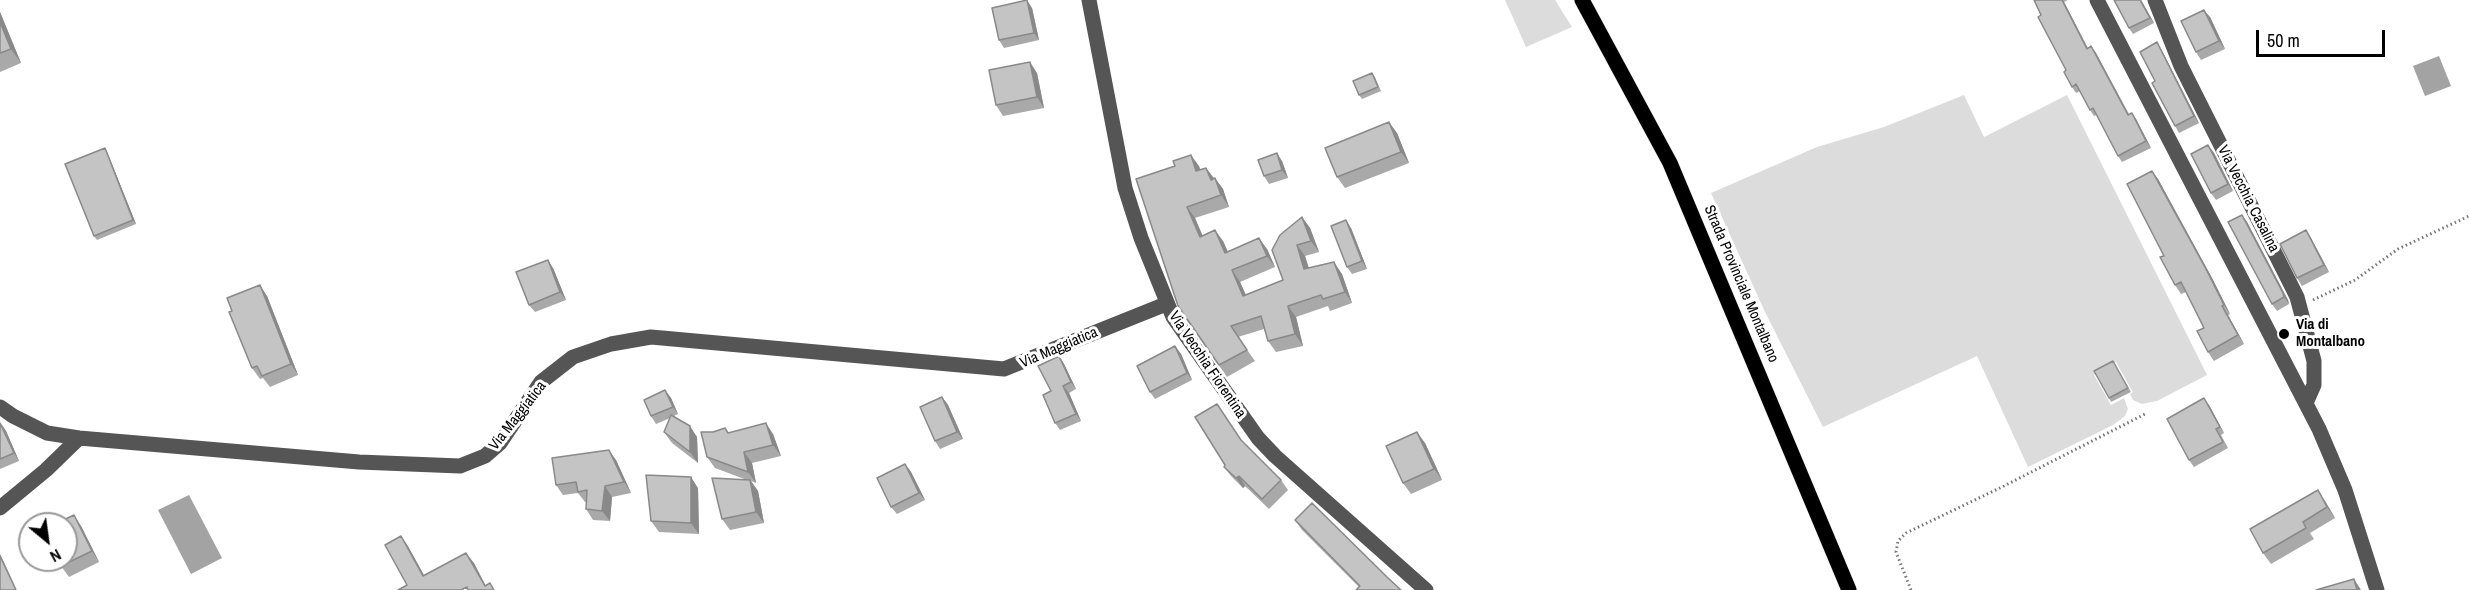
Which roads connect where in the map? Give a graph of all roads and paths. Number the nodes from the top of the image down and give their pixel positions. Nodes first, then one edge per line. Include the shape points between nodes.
1 (1089, 0) edge
2 (1582, 0) edge
3 (2097, 0) edge
4 (2155, 0) edge
5 (2469, 216) edge
6 (1166, 303) junction
7 (2300, 306) junction
8 (2307, 403) junction
9 (0, 407) edge
10 (2147, 413) dead end
11 (79, 438) junction
12 (0, 508) edge
13 (1426, 590) edge
14 (1850, 590) edge
15 (1911, 590) edge
16 (2377, 590) edge

1 - 6 street, Via Vecchia Fiorentina via 1124,182
2 - 14 main road, Strada Provinciale Montalbano via 1670,163
3 - 8 street
4 - 7 street, Via Vecchia Casalina via 2181,66
5 - 7 path via 2398,249 2355,280
6 - 11 street, Via Maggiatica via 1004,369 651,337 611,344 573,357 540,382 500,443 484,456 460,466 359,462
6 - 13 street, Via Vecchia Fiorentina via 1258,438
7 - 8 street, Via Vecchia Casalina via 2315,379
8 - 16 street via 2333,459
9 - 11 street, Via Maggiatica via 47,433
10 - 15 path via 1906,533 1898,541 1896,552
11 - 12 street

